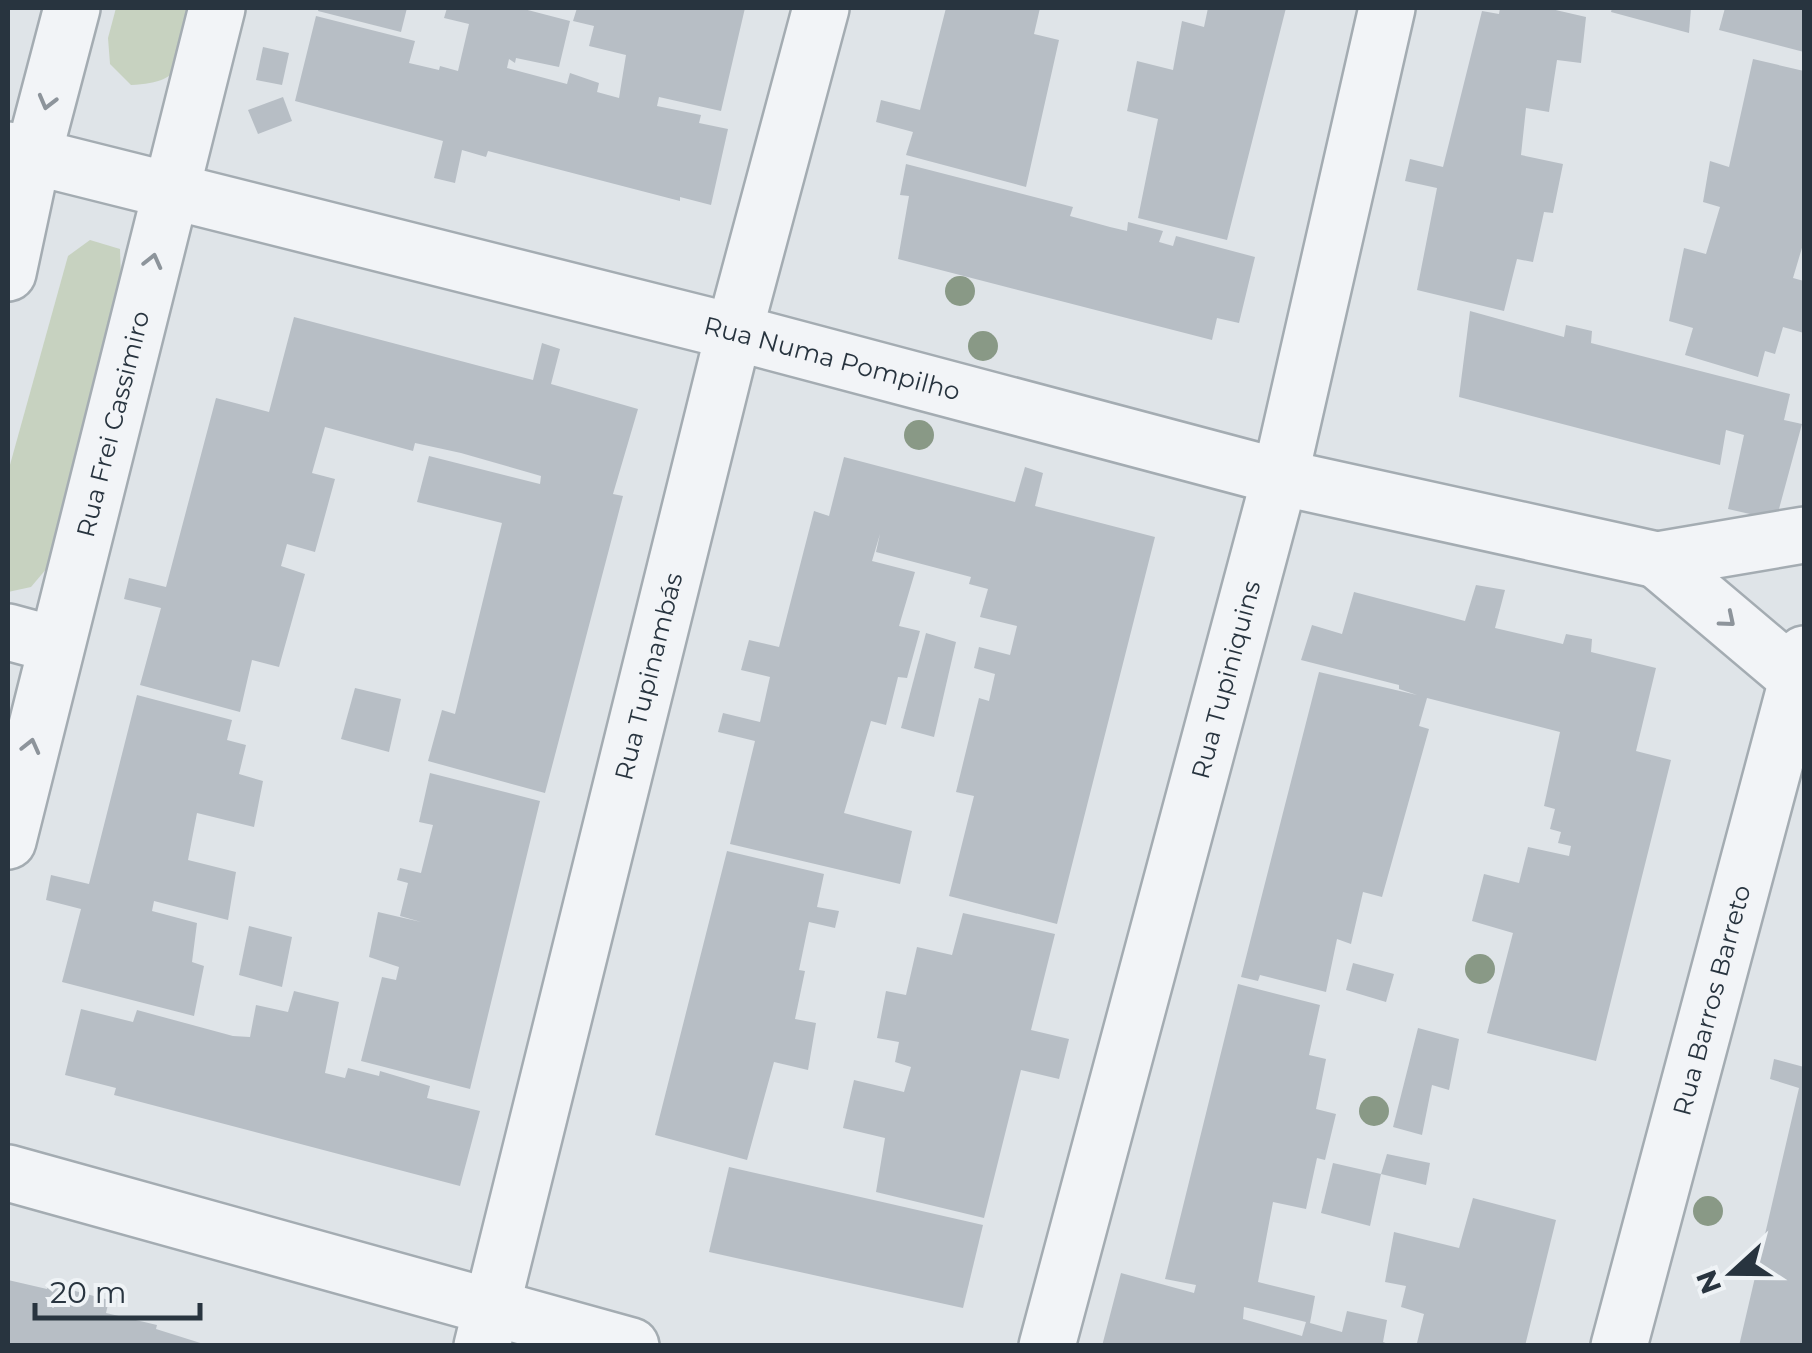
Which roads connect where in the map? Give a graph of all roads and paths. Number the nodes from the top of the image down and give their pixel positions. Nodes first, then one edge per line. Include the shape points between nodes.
1 (72, 8) edge
2 (217, 8) edge
3 (821, 8) edge
4 (1387, 8) edge
5 (20, 153) edge
6 (171, 192) junction
7 (8, 273) edge
8 (734, 332) junction
9 (1280, 477) junction
10 (1804, 535) edge
11 (1658, 560) junction
12 (32, 638) edge
13 (1803, 672) edge
14 (8, 841) edge
15 (8, 1173) edge
16 (487, 1327) edge
17 (632, 1346) edge
18 (1047, 1346) edge
19 (1618, 1346) edge

1 -> 5 street
2 - 6 street, Rua Frei Cassimiro
3 - 8 street, Rua Tupinambás
4 - 9 street, Rua Tupiniquins
5 - 6 street, Rua Numa Pompilho
5 - 7 street
6 - 8 street, Rua Numa Pompilho
12 -> 6 street, Rua Frei Cassimiro
8 - 9 street, Rua Numa Pompilho
8 - 16 street, Rua Tupinambás
9 - 11 street, Rua Numa Pompilho
9 - 18 street, Rua Tupiniquins
10 - 11 street, Rua Numa Pompilho
11 -> 13 street, Rua Numa Pompilho
14 -> 12 street, Rua Frei Cassimiro
13 - 19 street, Rua Barros Barreto
15 - 16 street
16 - 17 street

